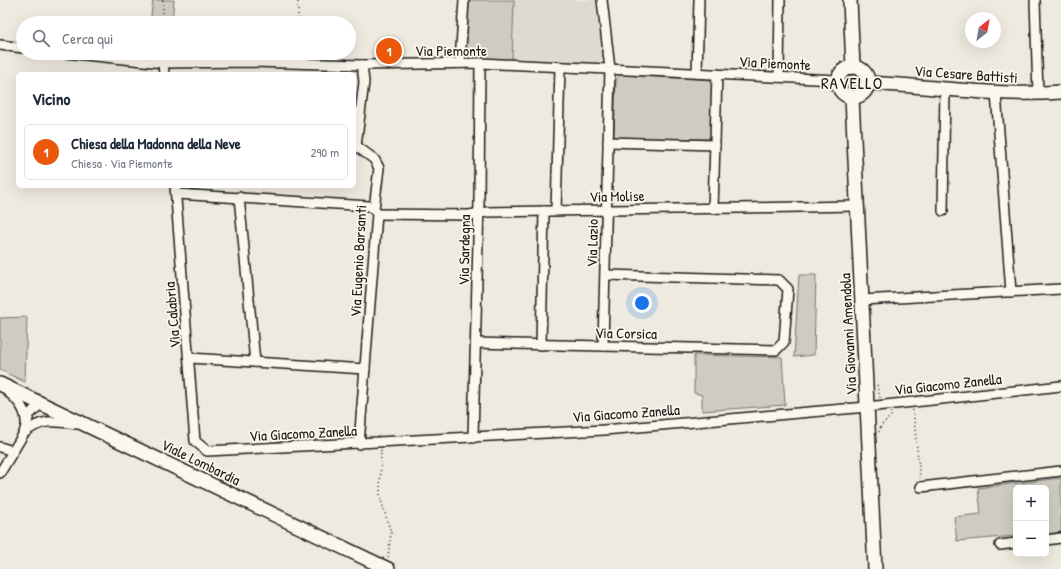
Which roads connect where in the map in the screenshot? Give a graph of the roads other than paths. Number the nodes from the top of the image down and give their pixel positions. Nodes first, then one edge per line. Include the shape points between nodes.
1 (464, 0) edge
2 (602, 0) edge
3 (698, 0) edge
4 (780, 0) edge
5 (850, 0) edge
6 (1035, 0) edge
7 (0, 45) edge
8 (16, 47) edge
9 (127, 60) edge
10 (460, 63) junction
11 (480, 63) junction
12 (163, 64) junction
13 (362, 66) junction
14 (560, 67) junction
15 (853, 67) junction
16 (610, 69) junction
17 (164, 72) edge
18 (697, 73) junction
19 (717, 74) junction
20 (779, 77) junction
21 (837, 80) junction
22 (868, 83) junction
23 (945, 89) junction
24 (1061, 92) edge
25 (996, 93) junction
26 (1038, 94) junction
27 (852, 98) junction
28 (356, 139) edge
29 (608, 142) junction
30 (715, 145) junction
31 (356, 147) edge
32 (176, 190) edge
33 (239, 198) junction
34 (858, 206) junction
35 (713, 209) junction
36 (607, 210) junction
37 (375, 211) junction
38 (544, 211) junction
39 (556, 211) junction
40 (944, 211) dead end
41 (478, 213) junction
42 (606, 275) junction
43 (1061, 289) edge
44 (1012, 292) junction
45 (862, 300) junction
46 (476, 343) junction
47 (542, 345) junction
48 (603, 346) junction
49 (190, 358) junction
50 (255, 362) junction
51 (365, 369) junction
52 (0, 385) edge
53 (1061, 386) edge
54 (42, 403) junction
55 (867, 407) junction
56 (37, 424) junction
57 (88, 425) junction
58 (25, 429) junction
59 (473, 438) junction
60 (195, 441) joint
61 (360, 444) junction
62 (0, 447) edge
63 (13, 451) junction
64 (1061, 471) edge
65 (0, 473) edge
66 (921, 487) road end
67 (1061, 538) edge
68 (1049, 540) edge
69 (1013, 543) edge
70 (1000, 545) dead end
71 (387, 569) edge
72 (875, 569) edge

1 - 10 street
2 - 16 street, Via Lazio
3 - 18 street
4 - 20 street
5 - 15 street
6 - 26 street
7 - 8 street
9 - 12 street, Via Piemonte
10 - 11 street, Via Piemonte
10 - 13 street, Via Piemonte
11 - 14 street, Via Piemonte
11 - 41 street, Via Sardegna
12 - 13 street, Via Piemonte via 251,62
12 - 17 street
13 - 28 street, Via Eugenio Barsanti via 364,82
14 - 16 street, Via Piemonte
14 - 39 street
15 - 21 street via 842,70
15 - 22 street via 864,72
16 - 18 street, Via Piemonte
16 - 29 street, Via Lazio
18 - 19 street, Via Piemonte
19 - 20 street, Via Piemonte
19 - 30 street
20 - 21 street, Via Piemonte
21 - 27 street via 841,92
22 - 23 street, Via Cesare Battisti
22 - 27 street via 863,94
23 - 25 street, Via Cesare Battisti
23 - 40 street
24 - 26 street, Via Cesare Battisti
25 - 26 street, Via Cesare Battisti
25 - 44 street
27 - 34 street, Via Giovanni Amendola
29 - 30 street
29 - 36 street, Via Lazio
30 - 35 street
31 - 37 street, Via Eugenio Barsanti via 374,159 378,168
32 - 33 street, Via Molise
32 - 49 street, Via Calabria
33 - 37 street, Via Molise via 369,206
33 - 50 street
34 - 35 street, Via Molise
34 - 45 street, Via Giovanni Amendola
35 - 36 street, Via Molise
36 - 39 street, Via Molise
36 - 42 street, Via Lazio
37 - 41 street, Via Molise via 469,215
37 - 51 street, Via Eugenio Barsanti
38 - 39 street, Via Molise
38 - 41 street, Via Molise
38 - 47 street
41 - 46 street, Via Sardegna
42 - 48 street, Via Lazio
42 - 48 street, Via Corsica via 779,280 788,289 784,342 776,350
43 - 44 street
44 - 45 street
45 - 55 street, Via Giovanni Amendola
46 - 47 street, Via Corsica
46 - 59 street, Via Sardegna
47 - 48 street, Via Corsica
49 - 50 street
49 - 60 street, Via Calabria
50 - 51 street
51 - 61 street, Via Eugenio Barsanti
52 - 54 street, Viale Lombardia
52 - 58 street via 22,406 26,416
53 - 55 street, Via Giacomo Zanella
54 - 56 street
54 - 57 street, Viale Lombardia
54 - 58 street via 29,416
55 - 59 street, Via Giacomo Zanella
55 - 72 street, Via Giovanni Amendola
56 - 57 street via 55,421
56 - 58 street
57 - 71 street, Viale Lombardia
58 - 63 street
59 - 61 street, Via Giacomo Zanella
60 - 61 street, Via Giacomo Zanella via 207,451
62 - 63 street
63 - 65 street
64 - 66 street
67 - 68 street
69 - 70 street

